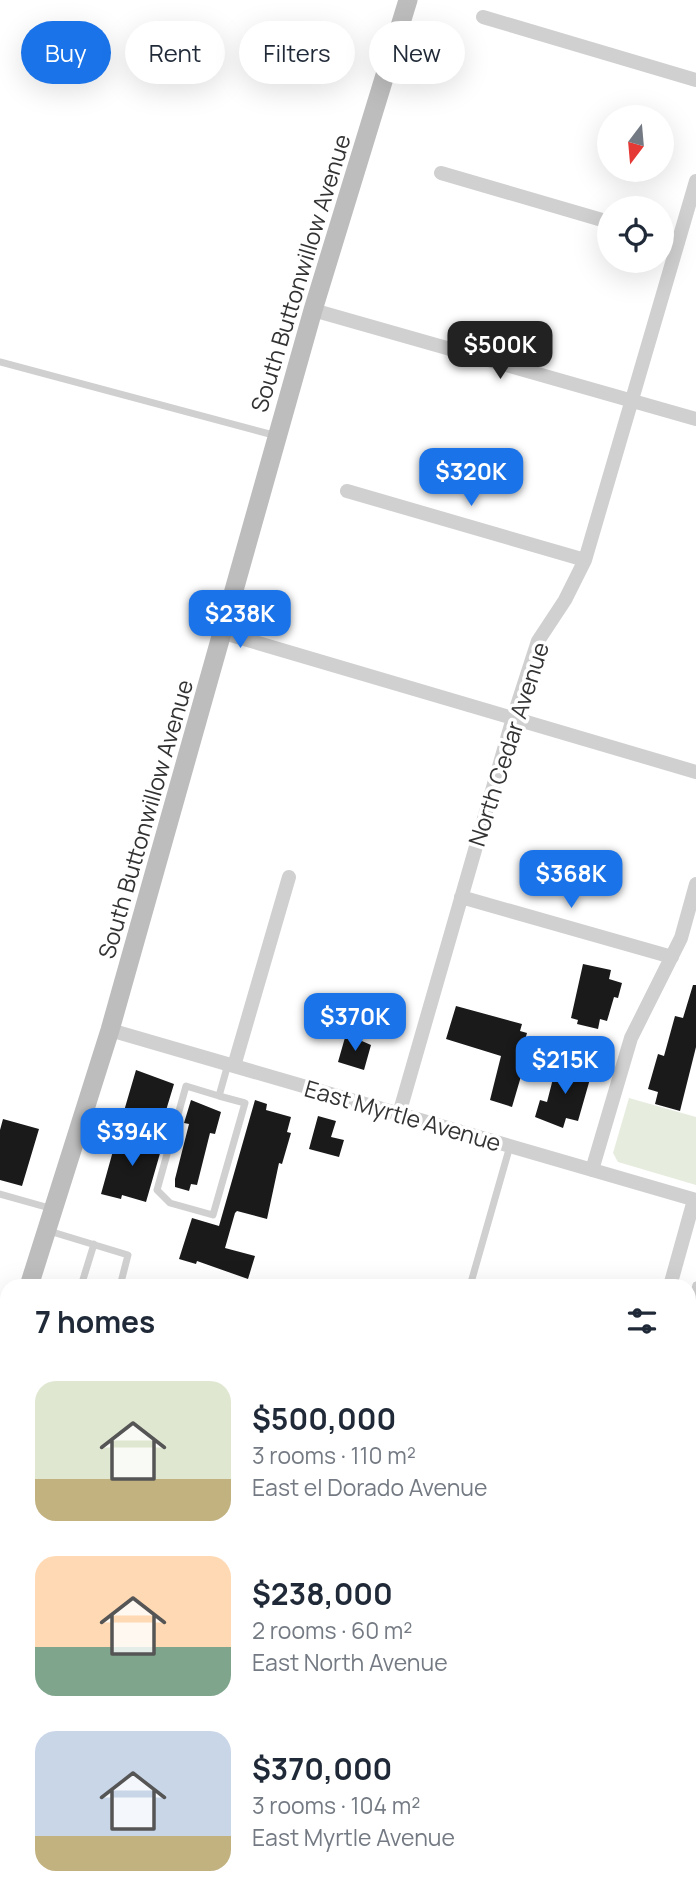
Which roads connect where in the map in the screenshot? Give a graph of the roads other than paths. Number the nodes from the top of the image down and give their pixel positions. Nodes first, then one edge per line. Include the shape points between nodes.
1 (408, 0) edge
2 (483, 18) dead end
3 (696, 80) edge
4 (441, 173) dead end
5 (696, 181) edge
6 (597, 218) edge
7 (674, 242) edge
8 (678, 243) junction
9 (313, 310) junction
10 (0, 362) edge
11 (633, 400) junction
12 (696, 419) edge
13 (278, 436) junction
14 (347, 491) dead end
15 (585, 560) junction
16 (224, 633) junction
17 (513, 718) junction
18 (696, 772) edge
19 (289, 877) dead end
20 (696, 884) edge
21 (461, 897) junction
22 (672, 957) junction
23 (110, 1030) junction
24 (231, 1065) junction
25 (219, 1096) junction
26 (86, 1110) junction
27 (399, 1114) junction
28 (172, 1134) junction
29 (510, 1146) junction
30 (592, 1170) junction
31 (0, 1194) edge
32 (695, 1200) edge
33 (54, 1209) junction
34 (47, 1230) junction
35 (94, 1244) junction
36 (31, 1279) edge
37 (83, 1279) edge
38 (122, 1279) edge
39 (472, 1279) edge
40 (672, 1279) edge

1 - 9 street, South Buttonwillow Avenue
2 - 3 street
4 - 6 street
5 - 8 street, North Cedar Avenue
7 - 8 street
8 - 11 street, North Cedar Avenue
9 - 11 street
9 - 13 street, South Buttonwillow Avenue
10 - 13 lane
11 - 12 street
11 - 15 street, North Cedar Avenue
13 - 16 street, South Buttonwillow Avenue
14 - 15 street
15 - 17 street, North Cedar Avenue via 538,641
16 - 17 street
16 - 23 street, South Buttonwillow Avenue
17 - 18 street
17 - 21 street, North Cedar Avenue
19 - 24 street
20 - 22 street
21 - 22 street
21 - 27 street, North Cedar Avenue
22 - 30 street via 631,1038
23 - 24 street, East Myrtle Avenue
23 - 26 street, South Buttonwillow Avenue
24 - 25 lane
24 - 27 street, East Myrtle Avenue
25 - 28 lane via 186,1086
25 - 28 lane via 245,1103 213,1215 170,1203 158,1189
26 - 28 lane
26 - 33 street, South Buttonwillow Avenue
27 - 29 street, East Myrtle Avenue
29 - 30 street, East Myrtle Avenue
29 - 39 lane
30 - 32 street, East Myrtle Avenue
31 - 33 lane
32 - 40 street
33 - 34 street, South Buttonwillow Avenue
34 - 35 lane
34 - 36 street, South Buttonwillow Avenue
35 - 37 lane
35 - 38 lane via 128,1255

